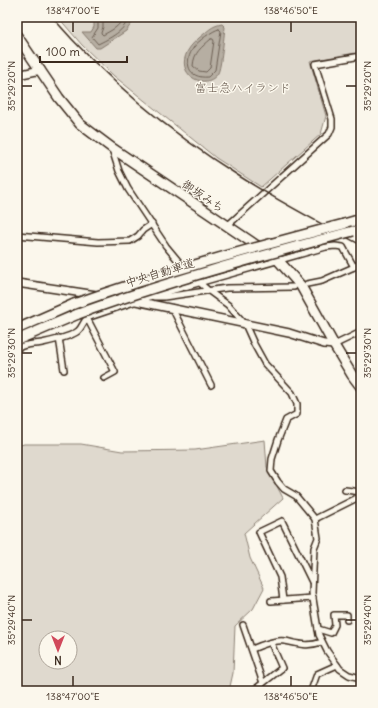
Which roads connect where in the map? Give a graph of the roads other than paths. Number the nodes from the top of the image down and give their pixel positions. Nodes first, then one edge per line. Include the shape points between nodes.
1 (18, 38) edge
2 (361, 56) edge
3 (40, 70) junction
4 (17, 75) edge
5 (112, 148) junction
6 (361, 219) edge
7 (152, 224) junction
8 (227, 226) junction
9 (357, 230) edge
10 (17, 235) edge
11 (278, 260) junction
12 (361, 263) edge
13 (354, 267) junction
14 (17, 283) edge
15 (198, 283) junction
16 (307, 284) dead end
17 (294, 287) dead end
18 (209, 291) junction
19 (149, 297) junction
20 (136, 301) junction
21 (172, 308) junction
22 (87, 318) junction
23 (245, 324) junction
24 (17, 329) edge
25 (361, 332) edge
26 (59, 338) junction
27 (17, 340) edge
28 (334, 345) junction
29 (17, 348) edge
30 (64, 370) dead end
31 (104, 378) dead end
32 (212, 385) dead end
33 (361, 387) edge
34 (345, 490) dead end
35 (361, 492) edge
36 (361, 496) edge
37 (315, 519) junction
38 (313, 583) junction
39 (313, 598) junction
40 (283, 600) junction
41 (271, 601) dead end
42 (347, 620) dead end
43 (243, 625) dead end
44 (318, 629) junction
45 (322, 642) junction
46 (271, 643) junction
47 (252, 650) junction
48 (337, 665) junction
49 (361, 678) edge
50 (263, 683) junction
51 (253, 691) edge
52 (311, 691) edge

1 - 3 highway, 御坂みち
2 - 8 street via 315,64 332,119 329,134
3 - 4 street
3 - 5 highway, 御坂みち via 80,124
5 - 7 street via 128,189
5 - 8 highway, 御坂みち
6 - 24 highway, 中央自動車道, bridge via 127,285 74,304
7 - 10 street via 130,241 98,242
7 - 15 street via 178,262
8 - 11 highway, 御坂みち
9 - 27 highway, 中央自動車道, bridge via 130,295
11 - 13 street via 335,246 344,247
11 - 15 street
11 - 28 highway, 御坂みち via 301,286
12 - 13 street
13 - 16 street via 322,281
14 - 20 street
15 - 18 street
15 - 19 street
17 - 18 street via 227,288
18 - 19 street
18 - 23 street via 228,305
19 - 20 street
20 - 21 street
20 - 22 street
21 - 23 street
21 - 32 street
22 - 26 street via 79,331
22 - 31 street via 115,372
23 - 28 street
23 - 37 street via 265,364 292,393 297,404 297,414 286,420 278,440 271,471 284,489 296,496
25 - 28 street
26 - 29 street
26 - 30 street
28 - 33 highway, 御坂みち
34 - 35 street
36 - 37 street
37 - 38 street via 318,538 314,548
38 - 39 street
38 - 40 street via 282,521 259,532 280,577
39 - 40 street
39 - 44 street
40 - 41 street
42 - 44 street via 347,615 334,615 331,633
43 - 47 street
44 - 45 street
45 - 46 street via 312,645 295,644 284,640
45 - 48 street
46 - 47 street
46 - 50 street via 282,668
47 - 50 street
48 - 49 street via 349,675
48 - 52 street via 317,674
50 - 51 street

